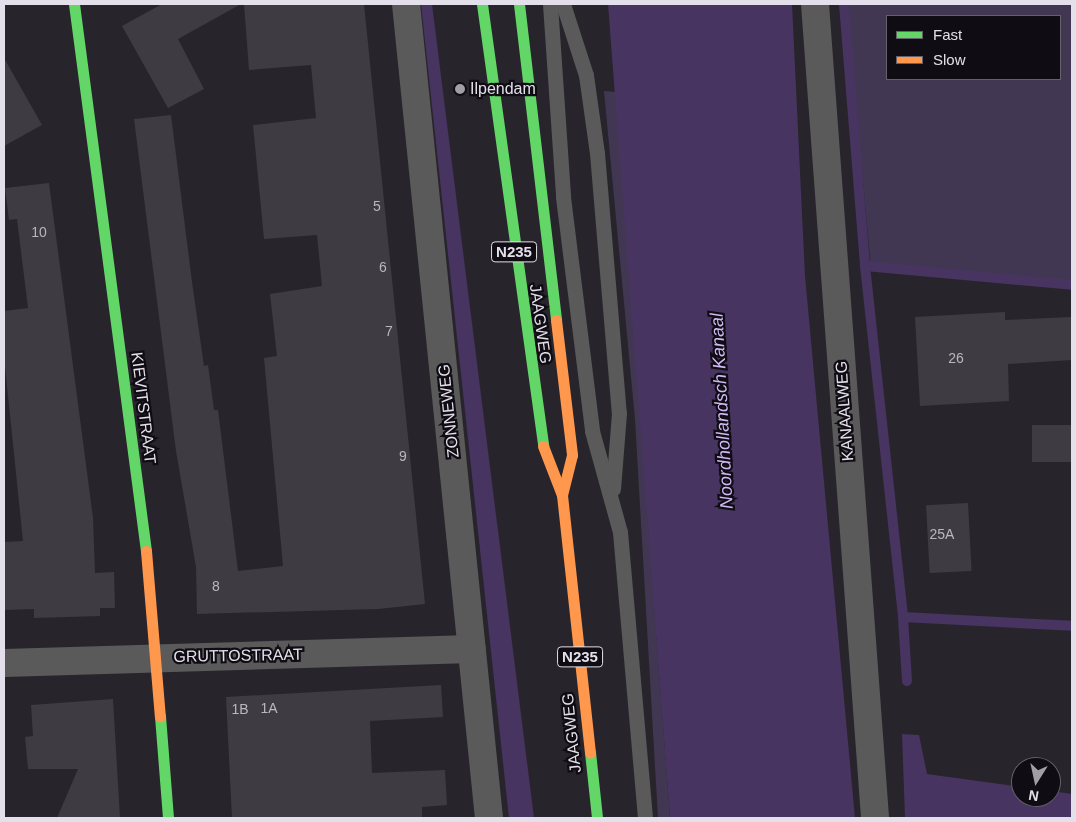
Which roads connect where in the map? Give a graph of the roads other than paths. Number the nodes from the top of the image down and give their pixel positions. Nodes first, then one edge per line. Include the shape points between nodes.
1 (74, 4) edge
2 (406, 4) edge
3 (482, 4) edge
4 (519, 4) edge
5 (550, 4) edge
6 (562, 4) edge
7 (815, 4) edge
8 (562, 495) junction
9 (613, 498) junction
10 (472, 649) junction
11 (156, 658) junction
12 (4, 663) edge
13 (168, 818) edge
14 (489, 818) edge
15 (597, 818) edge
16 (645, 818) edge
17 (875, 818) edge

1 - 11 main road, KIEVITSTRAAT via 112,274
2 - 10 street, ZONNEWEG
3 - 8 main road, JAAGWEG / N235 via 544,458
4 - 8 main road, JAAGWEG / N235 via 572,455
5 - 9 lane via 563,197 592,431
6 - 9 lane via 586,75 597,153 619,413
7 - 17 street, KANAALWEG
8 - 15 main road, JAAGWEG / N235
9 - 16 lane
10 - 11 street, GRUTTOSTRAAT
10 - 14 street, ZONNEWEG
11 - 12 street, GRUTTOSTRAAT
11 - 13 main road, KIEVITSTRAAT

